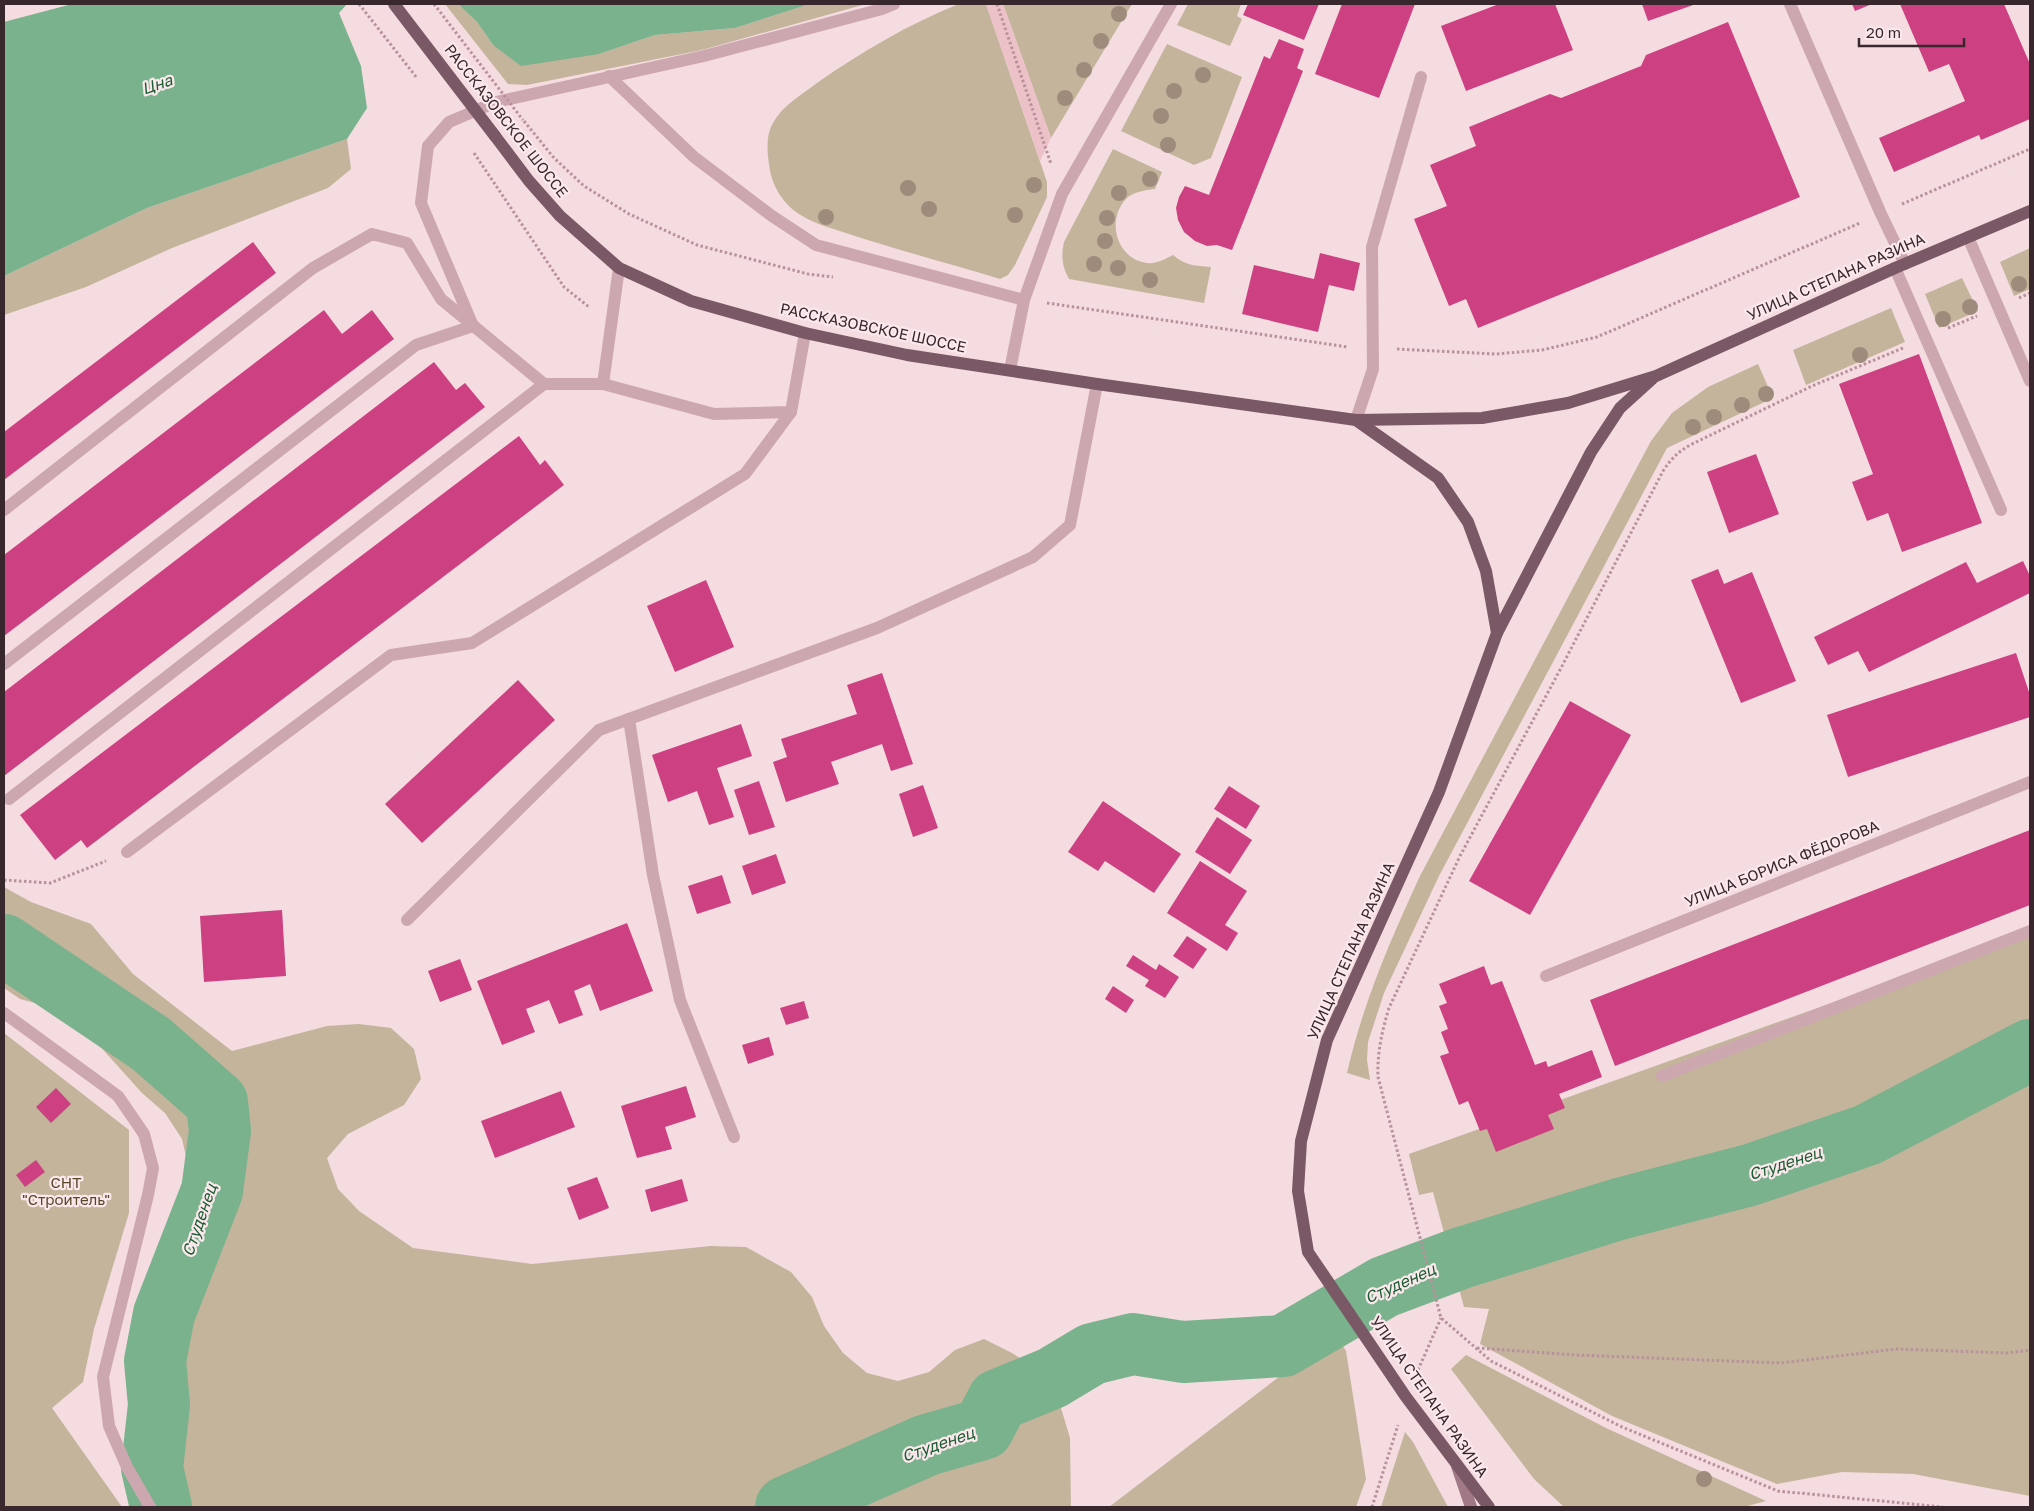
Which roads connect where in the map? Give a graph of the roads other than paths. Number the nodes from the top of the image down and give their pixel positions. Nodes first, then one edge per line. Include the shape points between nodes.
1 (394, 4) edge
2 (894, 4) edge
3 (1171, 4) edge
4 (1790, 4) edge
5 (609, 76) junction
6 (1421, 77) dead end
7 (2030, 211) edge
8 (1968, 237) junction
9 (1900, 266) junction
10 (619, 268) junction
11 (1024, 300) junction
12 (473, 326) junction
13 (805, 333) junction
14 (1010, 370) junction
15 (1656, 376) junction
16 (2030, 380) edge
17 (544, 384) junction
18 (603, 384) junction
19 (1097, 384) junction
20 (791, 412) junction
21 (1356, 420) junction
22 (4, 510) edge
23 (2001, 510) dead end
24 (1497, 634) junction
25 (4, 664) edge
26 (629, 719) junction
27 (2030, 782) edge
28 (10, 799) dead end
29 (127, 852) road end
30 (407, 920) dead end
31 (2030, 931) edge
32 (1546, 976) dead end
33 (4, 1013) edge
34 (1662, 1076) dead end
35 (734, 1137) dead end
36 (1457, 1466) junction
37 (150, 1507) edge
38 (1471, 1507) edge
39 (1488, 1507) edge

1 - 10 main road, РАССКАЗОВСКОЕ ШОССЕ, bridge via 529,181 560,216
2 - 5 street via 713,53
3 - 11 street via 1062,194
4 - 9 street via 1881,214
5 - 11 street via 694,157 816,245
5 - 12 street via 496,102 449,122 428,146 421,203
6 - 21 street via 1372,247 1373,369
7 - 8 main road, УЛИЦА СТЕПАНА РАЗИНА
8 - 9 main road, УЛИЦА СТЕПАНА РАЗИНА
8 - 16 street
9 - 15 main road, УЛИЦА СТЕПАНА РАЗИНА
9 - 23 street via 1926,338
10 - 13 main road, РАССКАЗОВСКОЕ ШОССЕ via 692,301
10 - 18 street
11 - 14 street
12 - 17 street
12 - 22 street via 441,300 407,243 372,234 313,268
12 - 25 street via 416,345
13 - 14 main road, РАССКАЗОВСКОЕ ШОССЕ via 907,355
13 - 20 street
14 - 19 main road, РАССКАЗОВСКОЕ ШОССЕ
15 - 21 main road, РАССКАЗОВСКОЕ ШОССЕ via 1568,403 1482,418
15 - 24 main road, УЛИЦА СТЕПАНА РАЗИНА via 1620,408 1591,452
17 - 18 street
17 - 28 street
18 - 20 street via 714,414
19 - 21 main road, РАССКАЗОВСКОЕ ШОССЕ
19 - 26 street via 1070,525 1033,557 877,628
20 - 29 street via 745,474 472,643 391,655
21 - 24 main road via 1438,478 1468,522 1486,571
24 - 36 main road, УЛИЦА СТЕПАНА РАЗИНА via 1439,792 1327,1040 1301,1141 1298,1191 1308,1252
26 - 30 street via 599,730
26 - 35 street via 653,875 680,1000
27 - 32 street, УЛИЦА БОРИСА ФЁДОРОВА
31 - 34 street
33 - 37 street via 118,1096 144,1134 153,1168 104,1377 109,1426
36 - 38 main road
36 - 39 main road, УЛИЦА СТЕПАНА РАЗИНА

